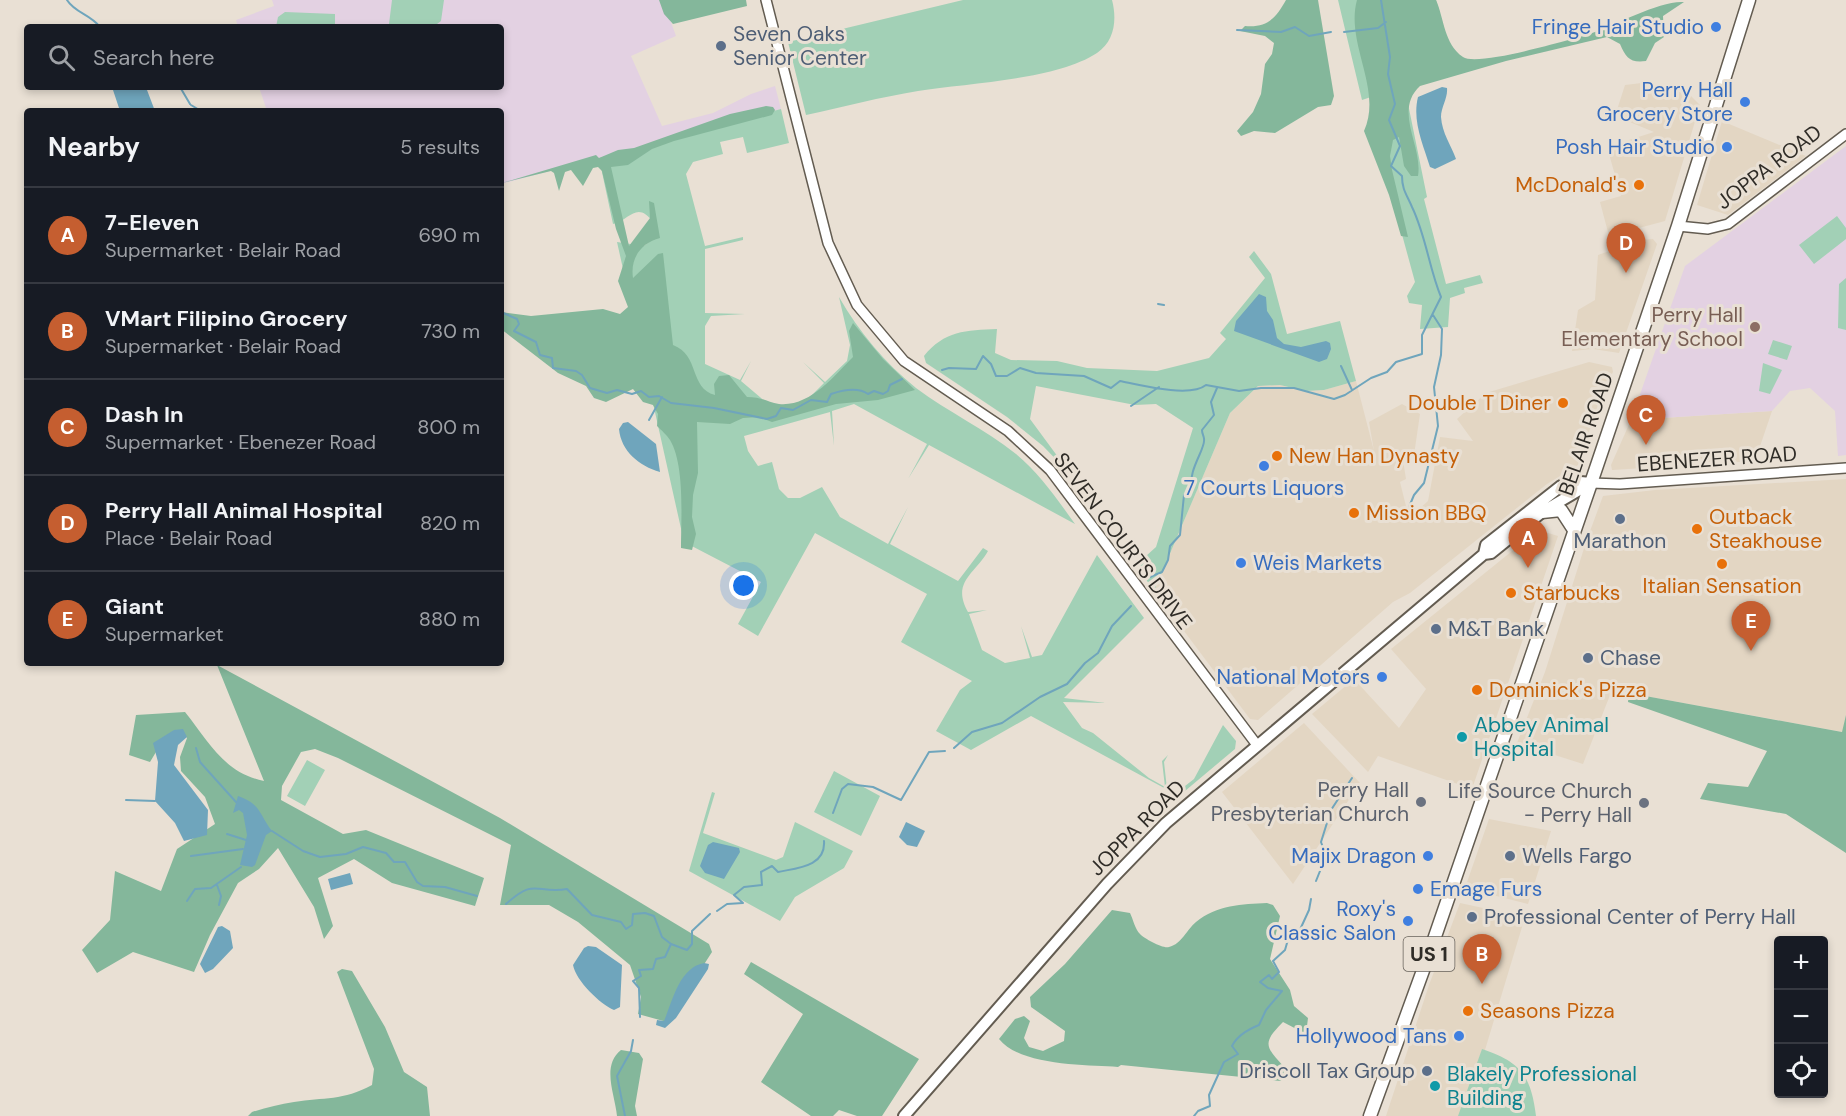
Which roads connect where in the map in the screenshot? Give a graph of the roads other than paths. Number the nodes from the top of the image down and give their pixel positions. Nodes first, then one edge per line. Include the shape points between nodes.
1 (766, 0) edge
2 (1749, 0) edge
3 (1846, 134) edge
4 (1678, 226) junction
5 (1846, 468) edge
6 (1591, 483) junction
7 (1542, 512) junction
8 (1574, 530) junction
9 (1484, 554) junction
10 (1257, 745) junction
11 (904, 1116) edge
12 (1370, 1116) edge

1 - 10 street, SEVEN COURTS DRIVE via 828,243 857,305 904,361 1008,431 1050,470
2 - 4 highway, BELAIR ROAD / US 1
3 - 4 street, JOPPA ROAD via 1728,224 1708,229
4 - 6 highway, BELAIR ROAD / US 1
5 - 6 street, EBENEZER ROAD
6 - 7 main road, JOPPA ROAD
6 - 8 highway, BELAIR ROAD / US 1
6 - 9 main road, JOPPA ROAD via 1570,481 1551,492 1486,545
7 - 8 highway via 1561,510
7 - 9 main road, JOPPA ROAD via 1491,553
8 - 12 highway, BELAIR ROAD / US 1
9 - 10 main road, JOPPA ROAD
10 - 11 main road, JOPPA ROAD via 1135,854

